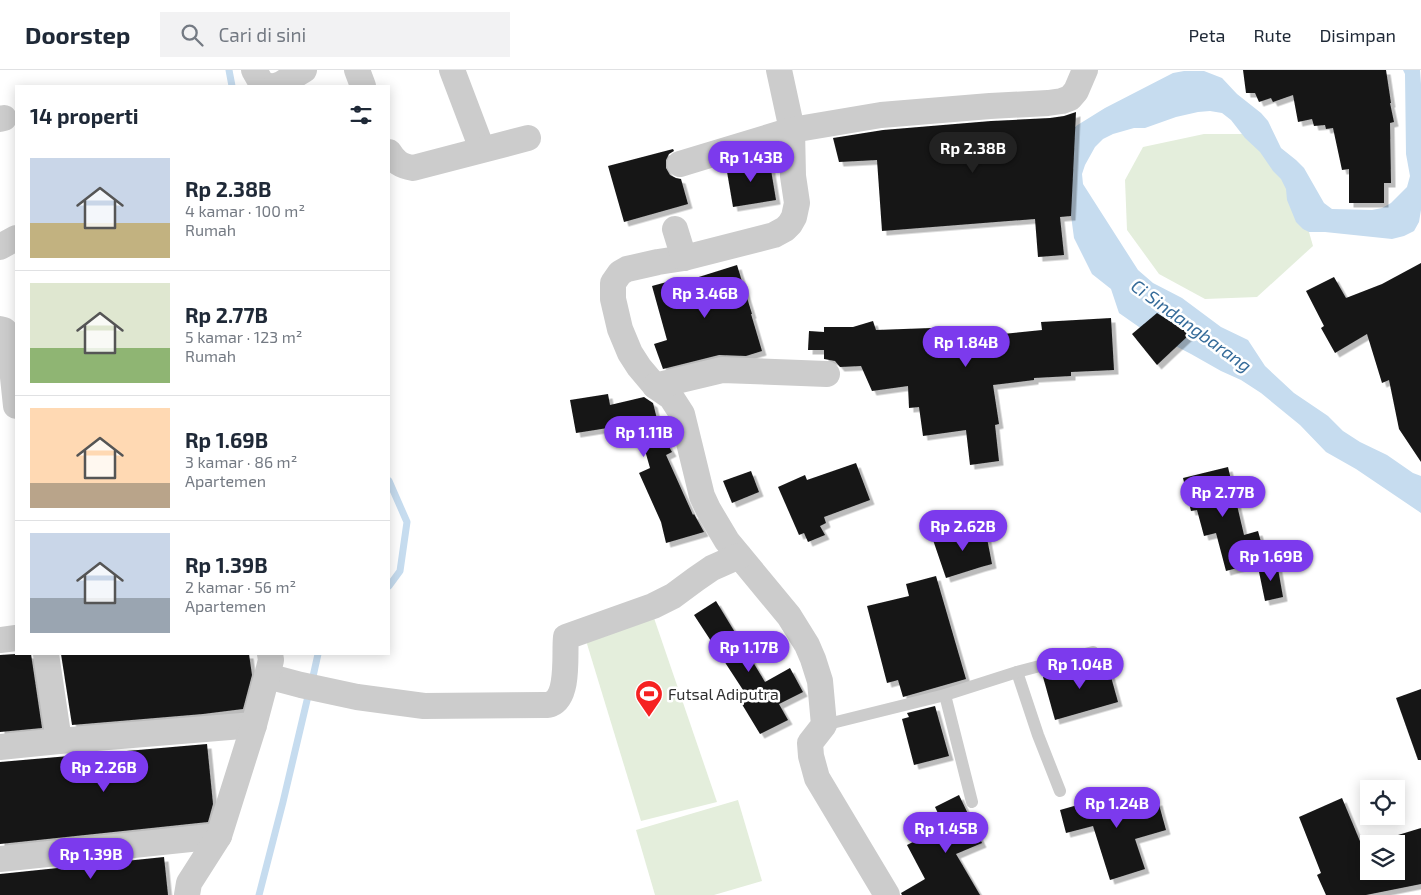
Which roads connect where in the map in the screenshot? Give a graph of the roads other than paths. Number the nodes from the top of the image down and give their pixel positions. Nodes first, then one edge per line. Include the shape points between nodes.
1 (254, 70) edge
2 (304, 70) edge
3 (357, 70) edge
4 (452, 70) edge
5 (779, 70) edge
6 (1085, 70) edge
7 (266, 85) edge
8 (278, 85) edge
9 (363, 85) edge
10 (792, 130) junction
11 (528, 138) dead end
12 (482, 149) junction
13 (390, 154) edge
14 (680, 164) dead end
15 (675, 229) dead end
16 (15, 239) edge
17 (0, 248) edge
18 (684, 258) junction
19 (0, 329) edge
20 (827, 374) dead end
21 (655, 386) junction
22 (15, 396) edge
23 (739, 556) junction
24 (15, 638) edge
25 (0, 640) edge
26 (1093, 652) dead end
27 (46, 655) edge
28 (269, 665) edge
29 (1017, 672) junction
30 (945, 696) junction
31 (254, 725) junction
32 (824, 725) junction
33 (59, 740) junction
34 (0, 747) edge
35 (1060, 792) dead end
36 (972, 802) dead end
37 (219, 836) junction
38 (0, 859) edge
39 (187, 895) edge
40 (887, 895) edge

1 - 7 street
2 - 8 street
3 - 9 street
4 - 12 street
5 - 10 street
6 - 10 street via 1076,91 1062,102 881,116
10 - 14 street
10 - 18 street via 797,203 790,224 774,235
11 - 12 street
12 - 13 street via 413,168 394,161
15 - 18 street
16 - 17 street
18 - 21 street via 627,269 620,272 614,283 613,299 620,328 630,353
19 - 22 street via 6,332
20 - 21 street via 722,370
21 - 23 street via 671,397 682,414 702,496
23 - 28 street via 712,568 653,606 566,637 565,677 559,697 552,704 424,706 357,697 301,685
23 - 32 street via 789,616 807,645 820,681
24 - 25 street
26 - 29 lane
27 - 33 street
28 - 31 street
29 - 30 lane
29 - 35 lane
30 - 32 lane
30 - 36 lane
31 - 33 street
31 - 37 street
32 - 40 street via 810,743 817,778
33 - 34 street
37 - 38 street
37 - 39 street via 189,883

